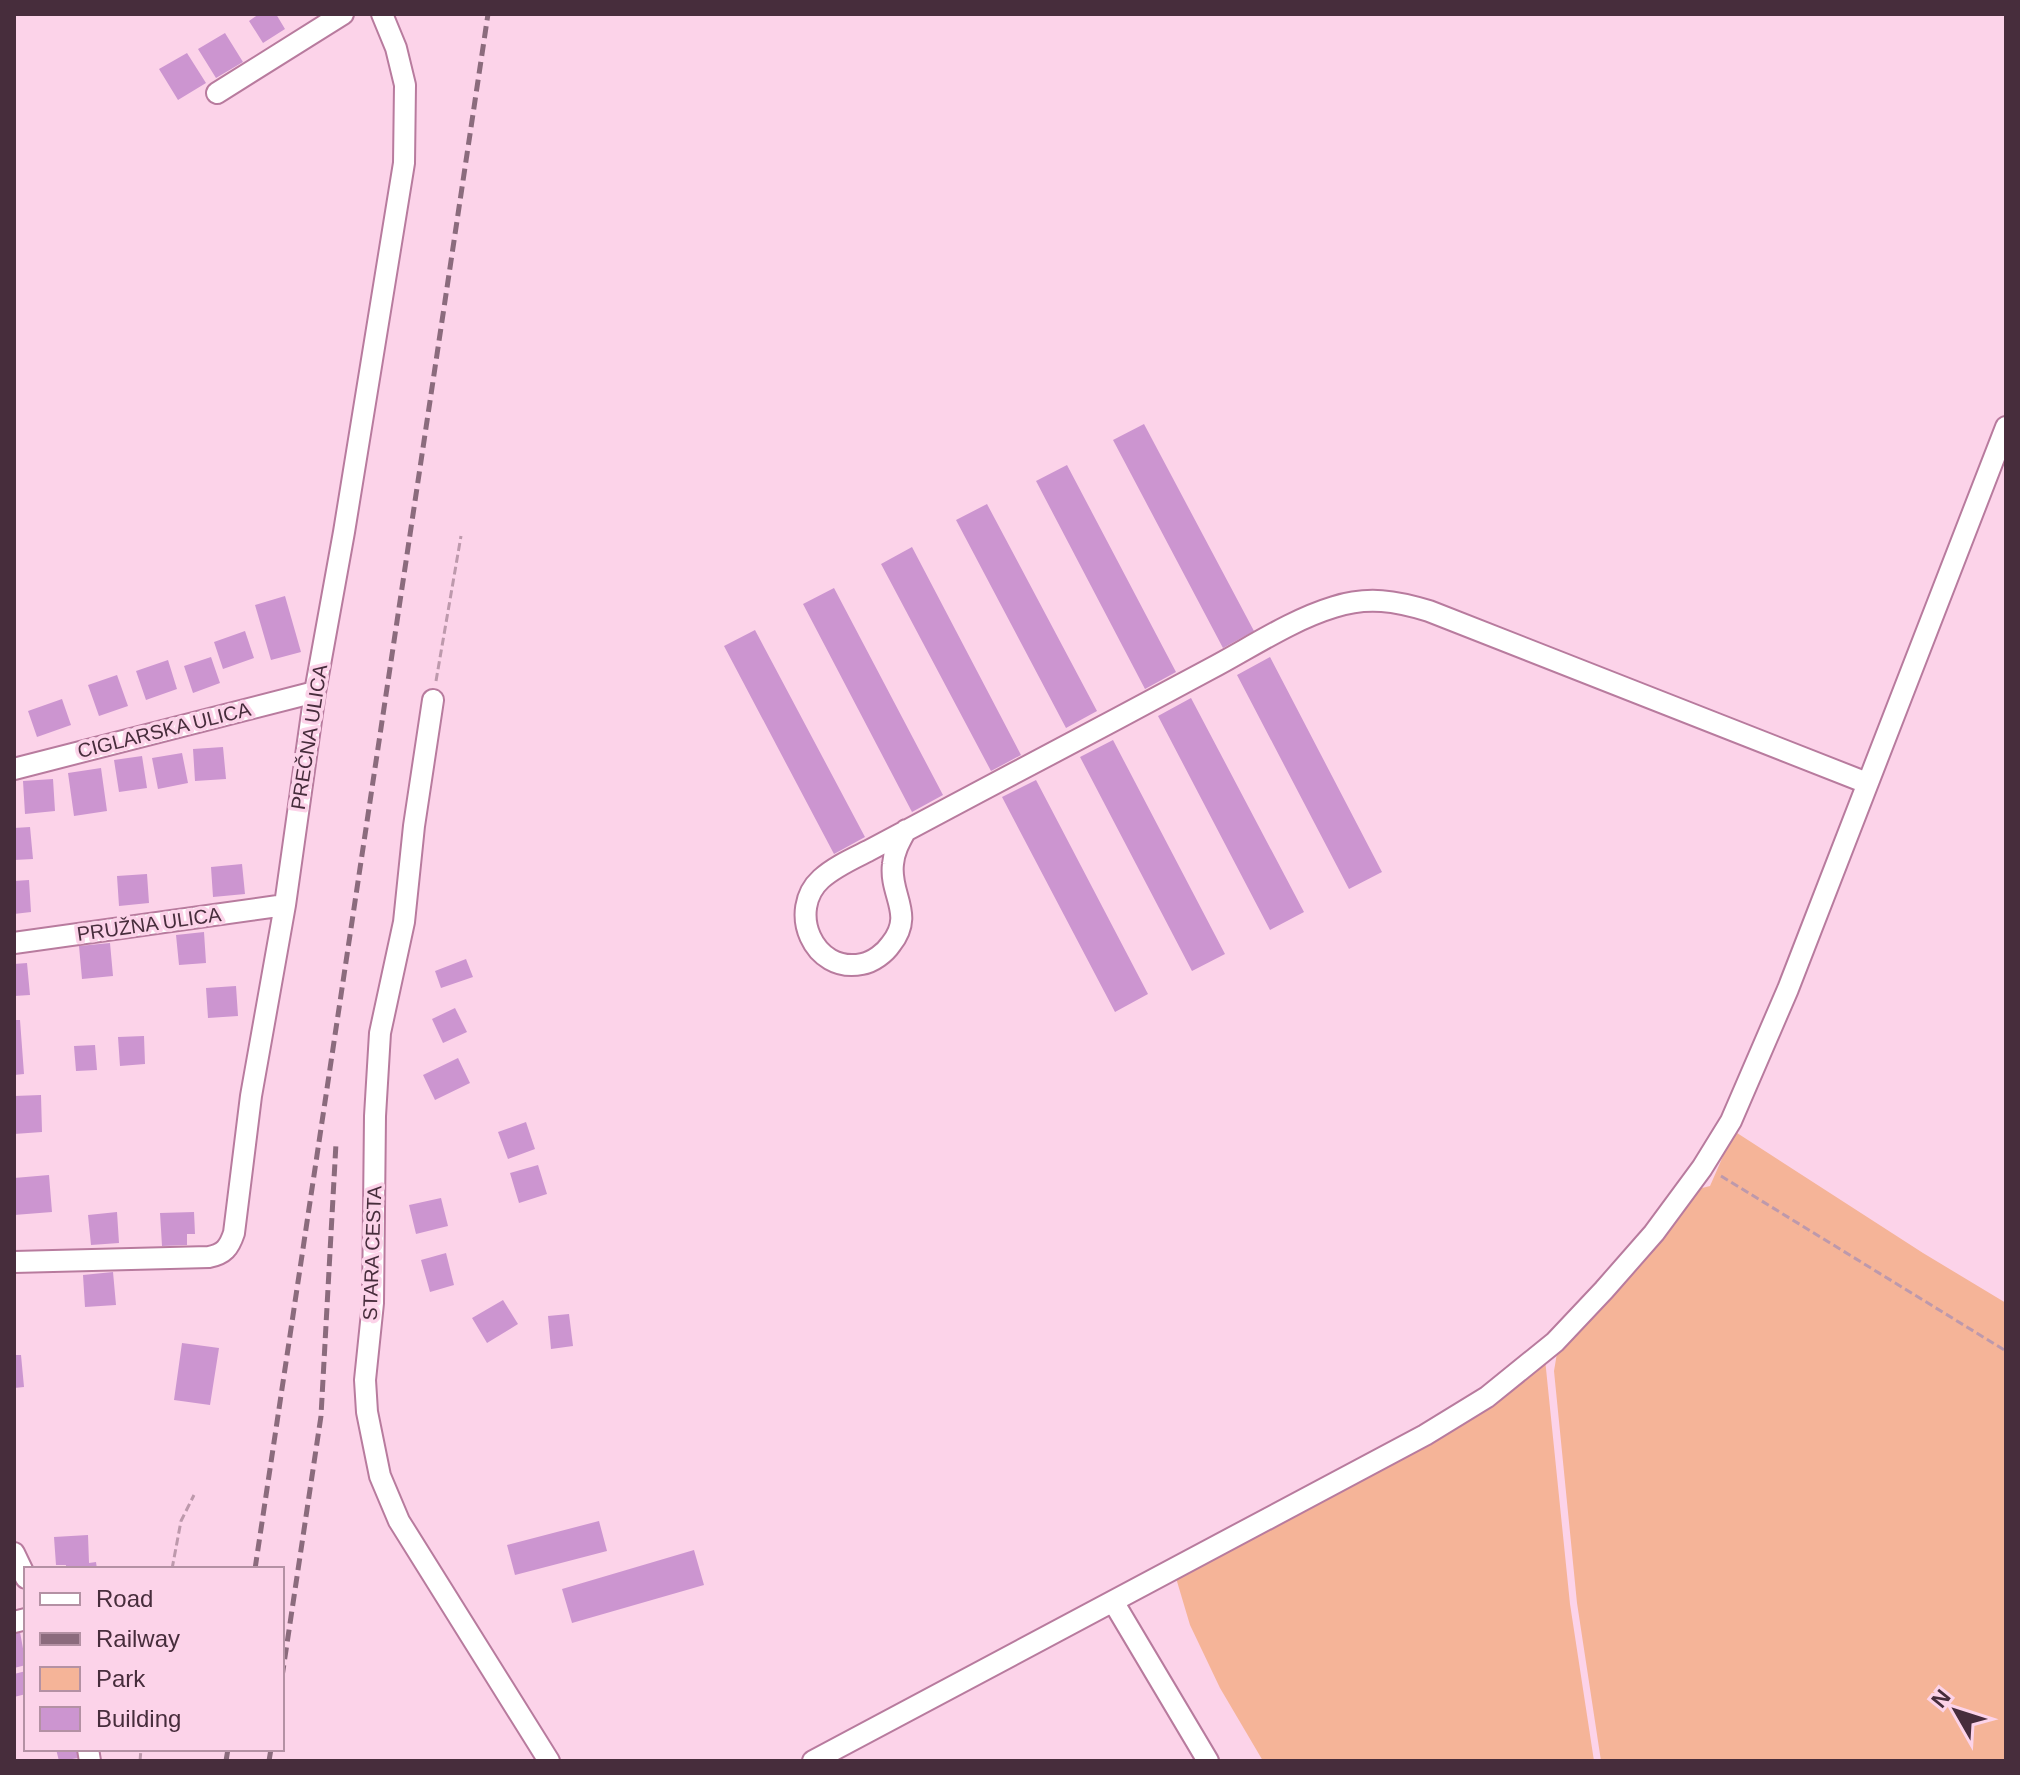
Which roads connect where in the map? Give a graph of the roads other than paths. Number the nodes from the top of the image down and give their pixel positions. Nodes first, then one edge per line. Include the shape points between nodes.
1 (343, 14) edge
2 (382, 14) edge
3 (217, 93) dead end
4 (2006, 427) edge
5 (315, 692) junction
6 (433, 700) road end
7 (14, 769) edge
8 (1867, 783) junction
9 (906, 830) junction
10 (285, 905) junction
11 (14, 943) edge
12 (14, 1262) edge
13 (14, 1553) edge
14 (24, 1574) edge
15 (1114, 1603) junction
16 (549, 1761) edge
17 (813, 1761) edge
18 (1208, 1761) edge

1 - 3 street
2 - 5 street, PREČNA ULICA via 405,85 404,163
4 - 8 street
5 - 7 street, CIGLARSKA ULICA
5 - 10 street, PREČNA ULICA
6 - 16 street, STARA CESTA via 404,922 380,1033 367,1412 380,1476 399,1521
8 - 9 street via 1429,611 1367,600 1312,615
8 - 15 street via 1731,1121 1654,1233 1604,1290 1555,1342 1487,1397
9 - 9 street via 826,873 814,885 805,906 808,932 813,944 832,960 865,964 886,951 899,932 903,920 892,865
10 - 11 street, PRUŽNA ULICA
10 - 12 street, PREČNA ULICA via 229,1246 209,1257
13 - 14 street
15 - 17 street
15 - 18 street

